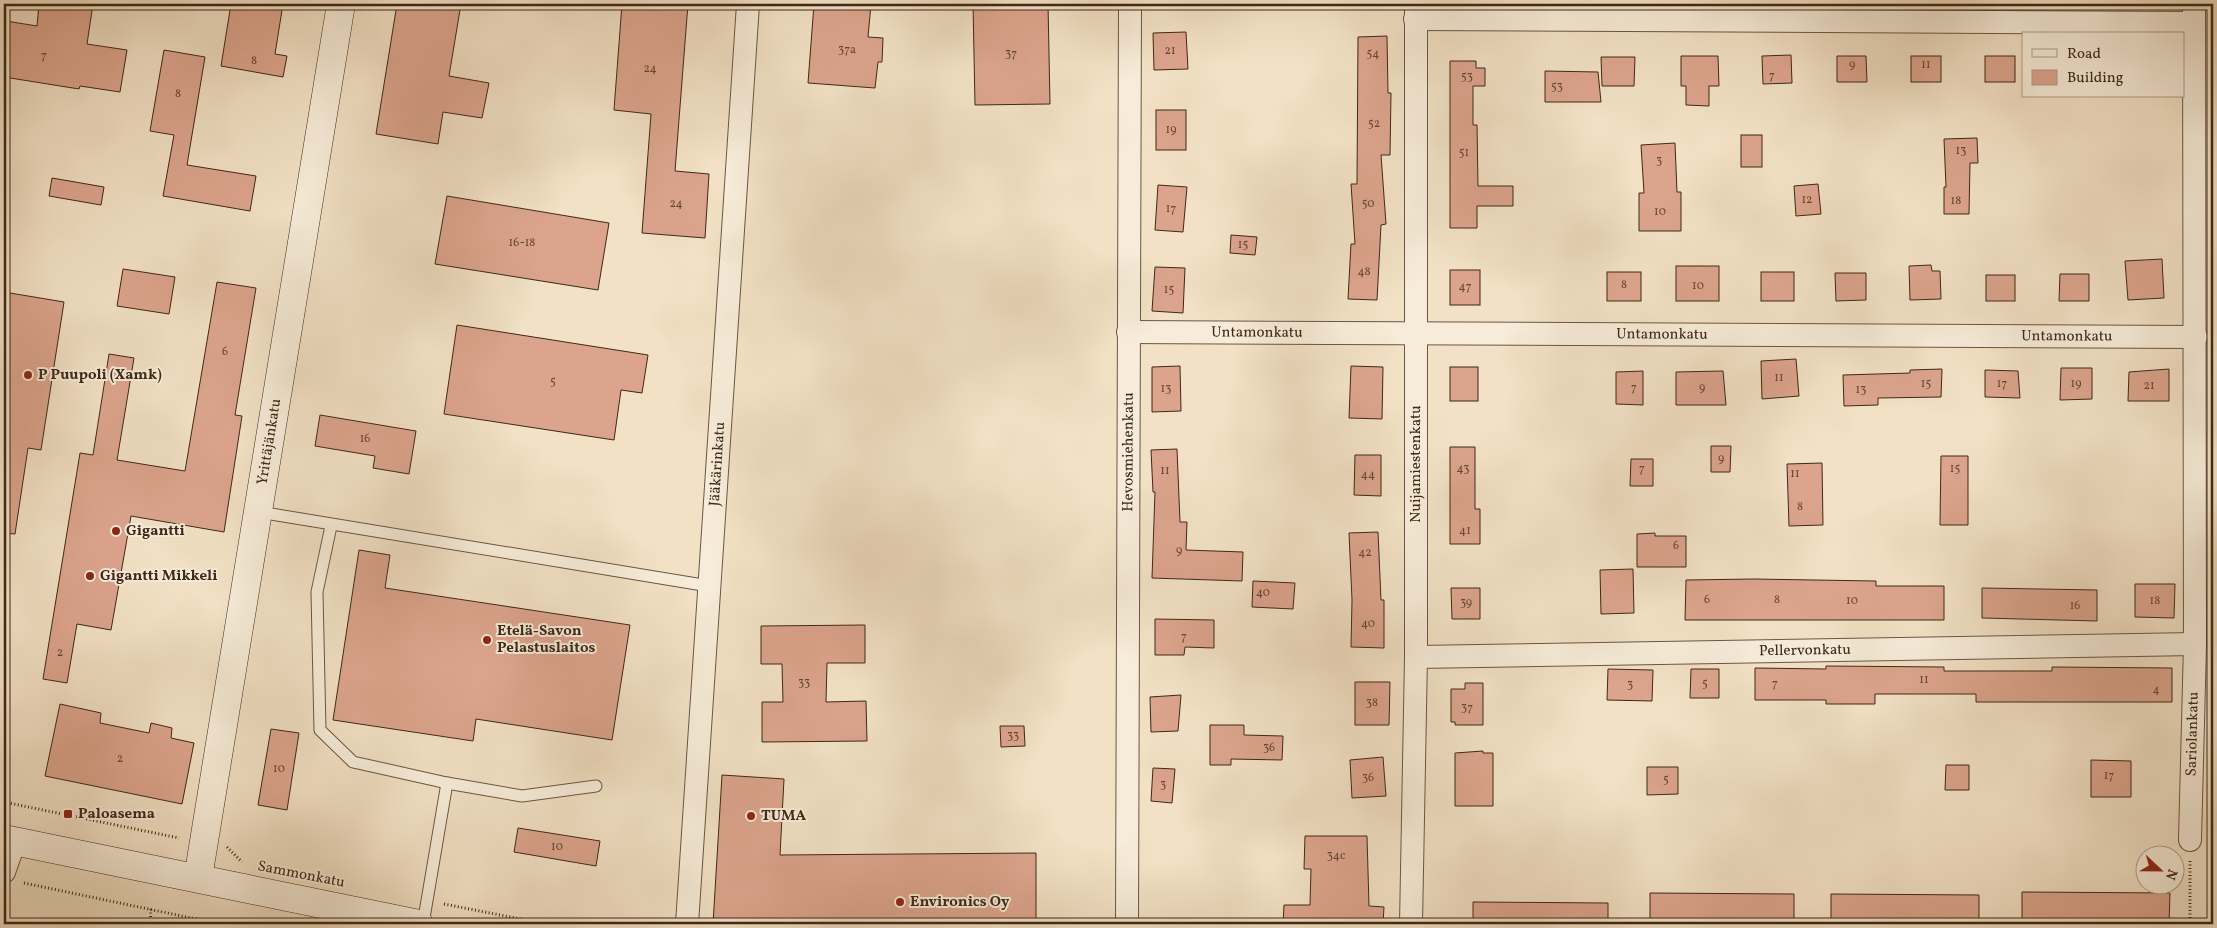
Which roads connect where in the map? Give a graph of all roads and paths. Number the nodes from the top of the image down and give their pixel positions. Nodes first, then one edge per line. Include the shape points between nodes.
1 (341, 4) edge
2 (748, 4) edge
3 (1130, 4) edge
4 (1416, 12) edge
5 (2194, 13) edge
6 (1128, 332) junction
7 (1416, 334) junction
8 (2196, 337) junction
9 (259, 512) junction
10 (330, 526) junction
11 (709, 586) junction
12 (2195, 644) junction
13 (1416, 657) junction
14 (448, 783) junction
15 (596, 786) dead end
16 (4, 802) edge
17 (9, 840) edge
18 (2190, 840) joint
19 (204, 843) junction
20 (243, 863) dead end
21 (13, 878) edge
22 (198, 878) junction
23 (151, 909) junction
24 (423, 912) edge
25 (359, 918) edge
26 (2213, 922) edge
27 (2190, 923) edge
28 (150, 924) edge
29 (220, 924) edge
30 (423, 924) edge
31 (546, 924) edge
32 (687, 924) edge
33 (1128, 924) edge
34 (1412, 924) edge

1 - 9 street, Yrittäjänkatu
2 - 11 street, Jääkärinkatu
3 - 6 street, Hevosmiehenkatu
4 - 5 street
4 - 7 street, Nuijamiestenkatu
5 - 8 street, Sariolankatu
6 - 7 street, Untamonkatu
6 - 33 street, Hevosmiehenkatu
7 - 8 street, Untamonkatu
7 - 13 street, Nuijamiestenkatu
8 - 12 street, Sariolankatu
9 - 10 lane
9 - 19 street, Yrittäjänkatu
10 - 11 lane
10 - 14 lane via 317,592 320,730 353,762
11 - 32 street, Jääkärinkatu
12 - 13 street, Pellervonkatu
12 - 18 street, Sariolankatu
13 - 34 street, Nuijamiestenkatu
14 - 15 lane via 522,796
14 - 24 lane
16 - 19 path, Sammonkatu
17 - 21 street
17 - 22 street, Sammonkatu
18 - 27 path
19 - 20 path, Sammonkatu via 230,848
19 - 22 street, Yrittäjänkatu
21 - 23 path
22 - 25 street, Sammonkatu
23 - 28 path
23 - 29 path
24 - 25 street, Sammonkatu
24 - 30 lane
24 - 31 path
26 - 27 path

